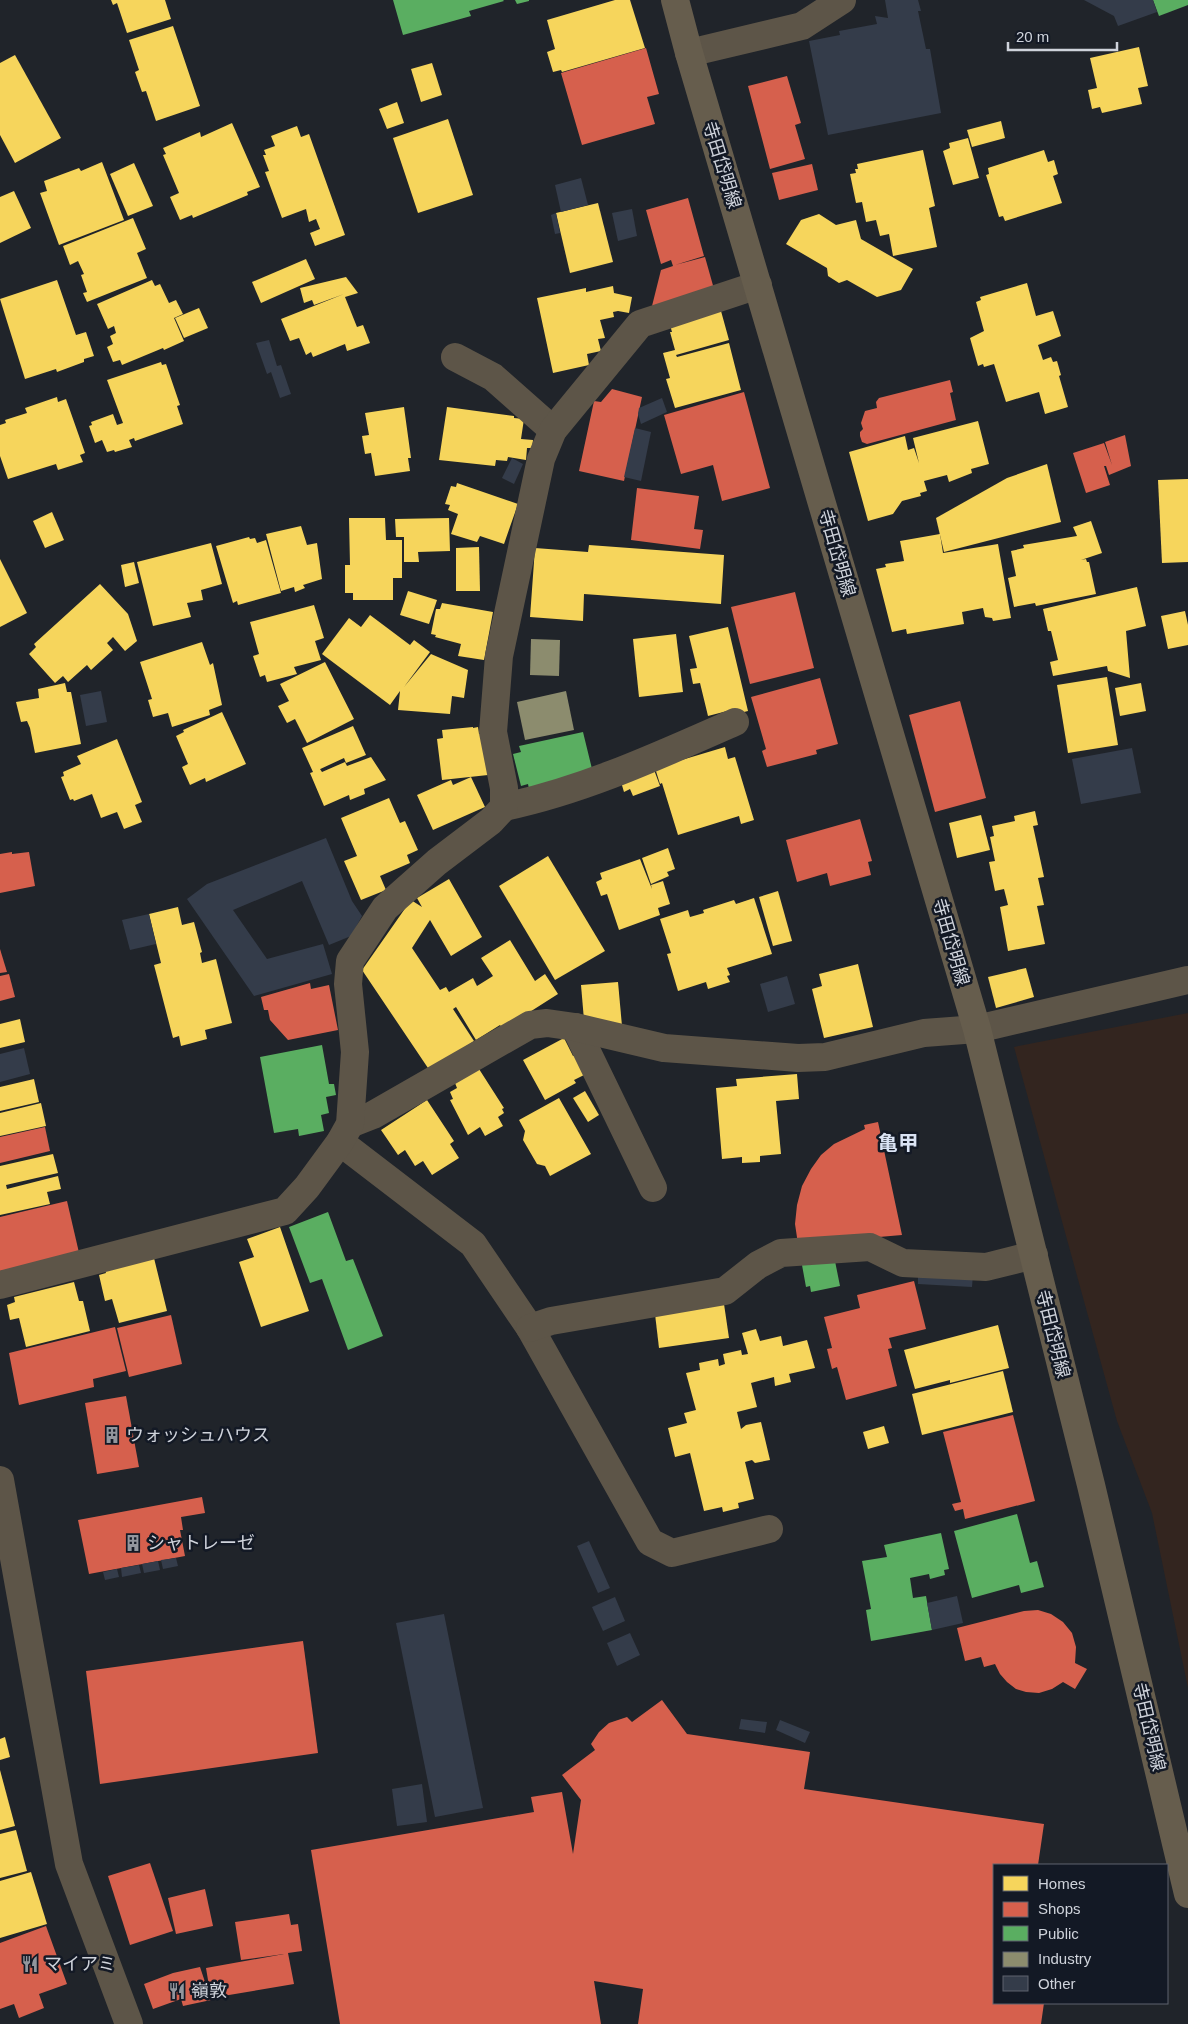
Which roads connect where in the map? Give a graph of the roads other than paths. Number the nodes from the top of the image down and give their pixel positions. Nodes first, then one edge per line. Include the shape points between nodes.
1 (675, 0) edge
2 (842, 0) edge
3 (689, 53) junction
4 (758, 286) junction
5 (454, 357) dead end
6 (553, 430) junction
7 (735, 722) dead end
8 (504, 807) junction
9 (1188, 980) edge
10 (575, 1027) junction
11 (977, 1029) junction
12 (345, 1133) junction
13 (653, 1188) dead end
14 (1034, 1255) junction
15 (0, 1285) edge
16 (530, 1328) junction
17 (0, 1485) edge
18 (4, 1526) edge
19 (769, 1529) dead end
20 (1188, 1894) edge
21 (128, 2024) edge

1 - 3 main road, 寺田岱明線
2 - 3 street via 802,26
3 - 4 main road, 寺田岱明線
4 - 6 street via 640,324
4 - 11 main road, 寺田岱明線
5 - 6 street via 493,377
6 - 8 street via 541,459 500,656 493,732 504,788
7 - 8 street via 616,774
8 - 12 street via 384,908 350,961 348,984 355,1052
9 - 11 street
10 - 11 street via 664,1048 798,1058 825,1057 924,1033
10 - 12 street via 547,1023 530,1025
10 - 13 street
11 - 14 main road, 寺田岱明線
12 - 15 street via 307,1187 285,1211
12 - 16 street via 473,1244
14 - 16 street via 986,1267 903,1263 870,1247 781,1253 758,1265 725,1291
14 - 20 main road, 寺田岱明線
16 - 19 street via 650,1542 672,1553
17 - 18 street
18 - 21 street via 70,1864

